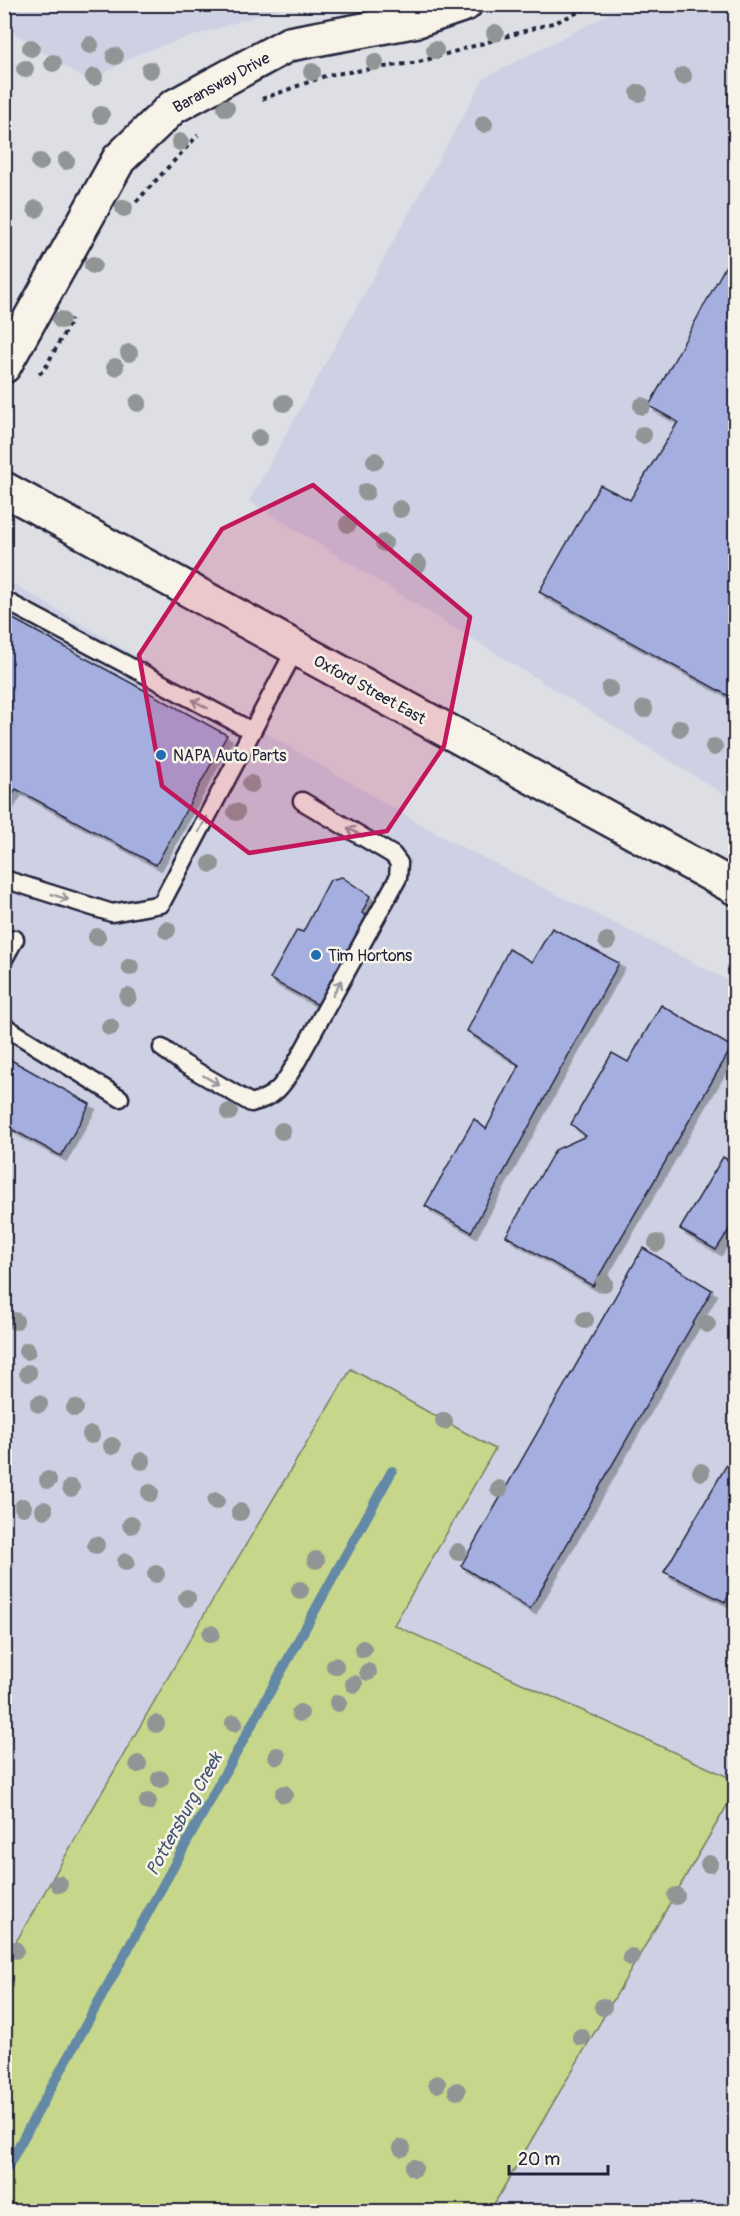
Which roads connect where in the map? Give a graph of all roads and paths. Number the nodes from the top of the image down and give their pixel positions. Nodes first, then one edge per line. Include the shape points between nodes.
1 (465, 4) edge
2 (596, 4) edge
3 (253, 104) dead end
4 (205, 131) dead end
5 (135, 203) dead end
6 (72, 318) dead end
7 (4, 366) edge
8 (37, 377) dead end
9 (4, 489) edge
10 (4, 600) edge
11 (296, 648) junction
12 (252, 731) junction
13 (302, 801) dead end
14 (4, 879) edge
15 (735, 888) edge
16 (15, 939) dead end
17 (4, 959) edge
18 (4, 1026) edge
19 (162, 1048) dead end
20 (120, 1098) dead end

1 - 7 main road, Baransway Drive via 418,20 289,44 173,107 119,159
2 - 3 path via 560,21 419,62 328,75
4 - 5 path via 195,136
6 - 8 path
9 - 11 main road, Oxford Street East
12 -> 10 lane
11 - 12 lane
11 - 15 main road, Oxford Street East
14 -> 12 lane via 112,913 162,904
19 -> 13 lane via 251,1103 268,1098 295,1065 398,878 399,863 393,855
16 - 17 lane
18 - 20 lane

